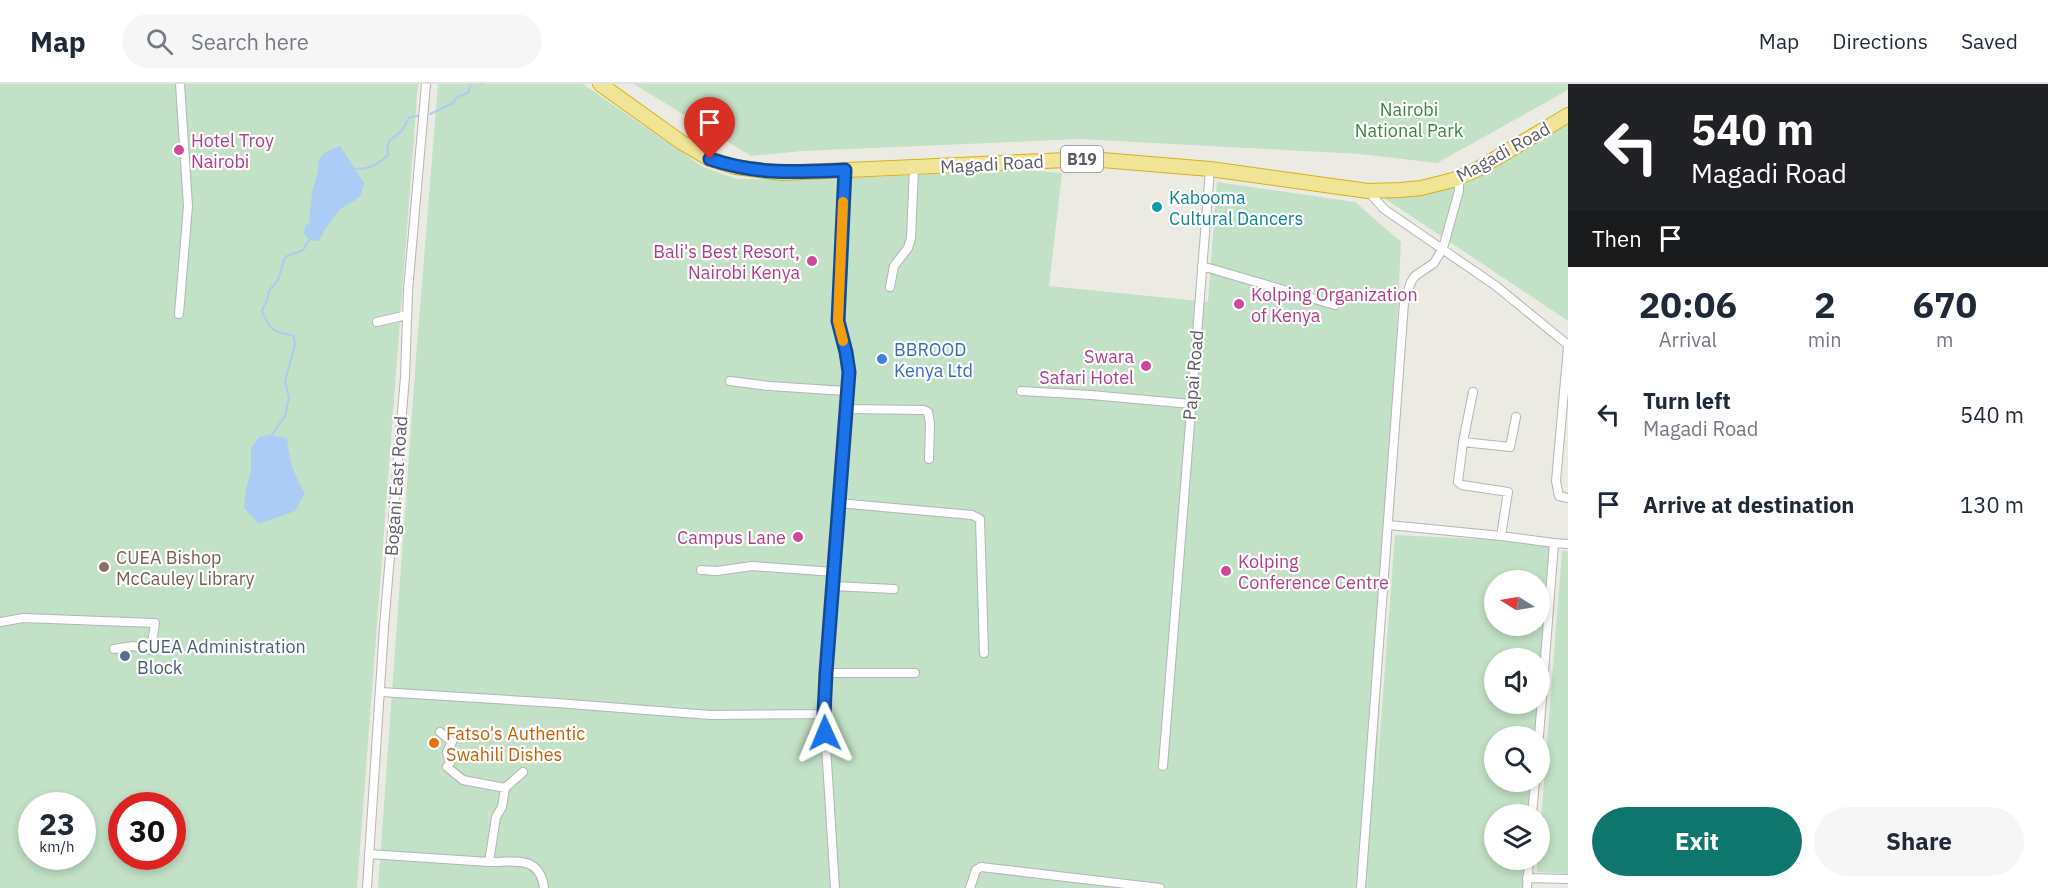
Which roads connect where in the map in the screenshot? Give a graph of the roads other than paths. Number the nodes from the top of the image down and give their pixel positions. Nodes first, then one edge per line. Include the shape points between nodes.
1 (180, 84) edge
2 (426, 84) edge
3 (600, 84) edge
4 (1568, 115) edge
5 (914, 168) junction
6 (845, 170) junction
7 (1210, 170) junction
8 (1453, 180) junction
9 (1368, 191) junction
10 (1443, 248) junction
11 (1202, 266) junction
12 (890, 287) dead end
13 (1335, 305) dead end
14 (179, 314) dead end
15 (407, 315) junction
16 (377, 322) dead end
17 (1568, 346) edge
18 (730, 381) dead end
19 (846, 391) junction
20 (1020, 391) dead end
21 (1473, 392) dead end
22 (1191, 404) junction
23 (845, 409) junction
24 (1516, 417) dead end
25 (1463, 442) junction
26 (929, 459) dead end
27 (1568, 498) edge
28 (838, 502) junction
29 (1389, 525) junction
30 (1502, 536) junction
31 (1554, 543) junction
32 (1568, 544) edge
33 (700, 570) dead end
34 (834, 572) junction
35 (833, 586) junction
36 (894, 590) dead end
37 (0, 621) edge
38 (114, 649) dead end
39 (984, 653) dead end
40 (826, 673) junction
41 (915, 673) dead end
42 (381, 692) junction
43 (824, 714) junction
44 (1540, 726) edge
45 (440, 732) dead end
46 (1163, 766) dead end
47 (523, 772) dead end
48 (505, 788) junction
49 (369, 854) junction
50 (489, 862) junction
51 (1528, 870) edge
52 (1527, 878) junction
53 (1568, 879) edge
54 (366, 888) edge
55 (544, 888) edge
56 (835, 888) edge
57 (970, 888) edge
58 (1160, 888) edge
59 (1361, 888) edge
60 (1527, 888) edge

1 - 14 street via 188,206
2 - 15 street, Bogani East Road
3 - 6 highway, Magadi Road / B19 via 698,152 725,164 783,173
4 - 8 highway, Magadi Road / B19
5 - 6 highway, Magadi Road / B19
5 - 7 highway, Magadi Road / B19 via 1090,159
5 - 12 street via 911,238 894,266
6 - 19 street via 838,321 848,364
7 - 9 highway, Magadi Road / B19
7 - 11 street, Papai Road
8 - 9 highway, Magadi Road / B19 via 1421,188
8 - 10 street via 1459,190
9 - 10 street via 1384,209
10 - 17 street
10 - 29 street via 1431,266 1415,276 1404,303
11 - 13 street
11 - 22 street, Papai Road
15 - 16 street
15 - 42 street, Bogani East Road
17 - 27 street via 1556,481 1559,495
18 - 19 street
19 - 23 street
20 - 22 street
21 - 25 street
22 - 46 street, Papai Road
23 - 26 street via 928,412
23 - 28 street
24 - 25 street via 1510,447
25 - 30 street via 1458,483 1508,492
28 - 34 street
28 - 39 street via 972,515 980,519
29 - 30 street
29 - 59 street
30 - 31 street
31 - 32 street
31 - 44 street
33 - 34 street via 717,572 752,566
34 - 35 street
35 - 36 street
35 - 40 street
37 - 38 street via 23,618 154,623 151,650 133,646
40 - 41 street
40 - 43 street
42 - 43 street via 710,715
42 - 49 street, Bogani East Road
43 - 56 street
45 - 48 street via 452,742 447,767 454,774 463,780
47 - 48 street
48 - 50 street
49 - 50 street
49 - 54 street, Bogani East Road
50 - 55 street via 533,864
51 - 52 street
52 - 53 street
52 - 60 street
57 - 58 street via 976,870 981,867

